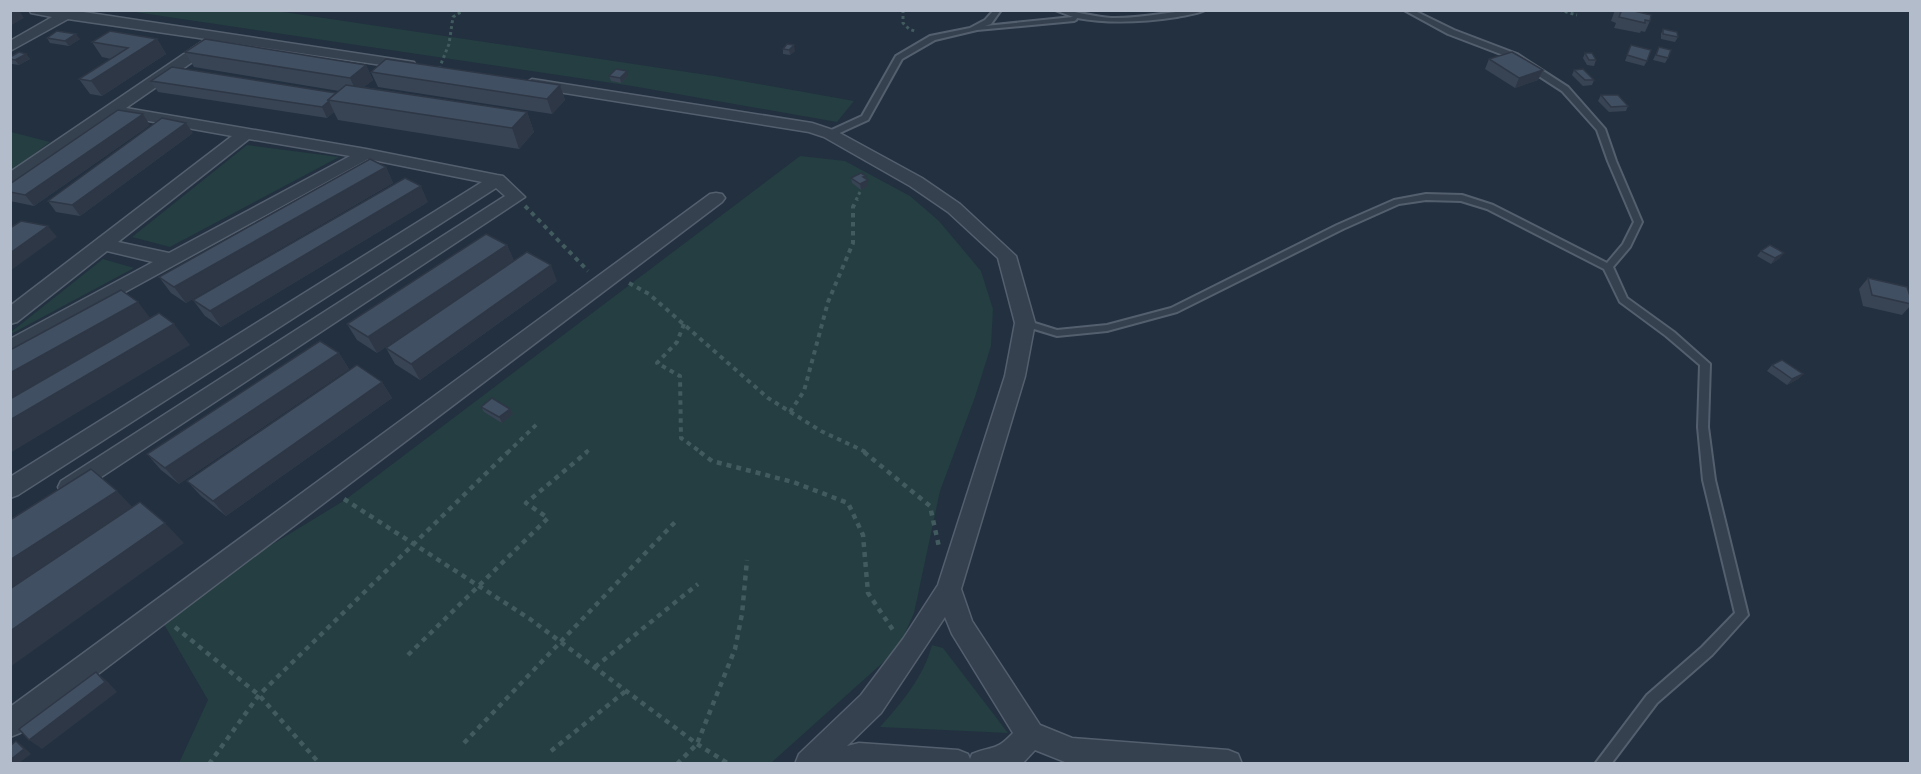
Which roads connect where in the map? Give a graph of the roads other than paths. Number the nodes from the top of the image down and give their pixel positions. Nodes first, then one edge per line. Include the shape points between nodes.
1 (36, 10) edge
2 (998, 10) edge
3 (1058, 10) edge
4 (1202, 10) edge
5 (1407, 10) edge
6 (67, 14) junction
7 (1078, 18) junction
8 (972, 30) junction
9 (220, 37) junction
10 (10, 47) edge
11 (438, 70) edge
12 (520, 82) edge
13 (113, 110) junction
14 (246, 133) junction
15 (830, 134) junction
16 (366, 154) junction
17 (10, 180) edge
18 (497, 180) junction
19 (716, 198) dead end
20 (103, 244) junction
21 (171, 260) junction
22 (1608, 267) junction
23 (10, 317) edge
24 (1025, 323) junction
25 (10, 348) edge
26 (10, 489) edge
27 (50, 499) edge
28 (949, 589) junction
29 (10, 724) edge
30 (1030, 735) junction
31 (1000, 762) edge
32 (809, 764) edge
33 (823, 764) edge
34 (958, 764) edge
35 (1228, 764) edge
36 (1602, 764) edge

1 - 6 street
2 - 8 lane via 988,22
3 - 7 lane
4 - 7 lane via 1120,19
5 - 22 lane via 1450,32 1514,56 1565,89 1601,129 1638,222 1627,245
6 - 9 street
6 - 10 street
7 - 8 lane
8 - 15 lane via 933,38 899,58 865,118
9 - 11 street
9 - 13 street
12 - 15 street
13 - 14 street
13 - 17 street
14 - 16 street
14 - 20 street
15 - 24 street via 954,208 1007,256
16 - 18 street
16 - 21 street
18 - 26 street
18 - 27 street via 516,197
19 - 29 street
20 - 21 street
20 - 23 street
21 - 25 street
22 - 24 lane via 1490,207 1462,198 1426,197 1397,202 1340,227 1174,310 1107,328 1057,333
22 - 36 lane via 1623,300 1705,364 1703,427 1709,480 1742,615 1652,699
24 - 28 street via 1015,376
28 - 30 street via 962,626
28 - 32 street via 871,704
30 - 31 street
30 - 35 street via 1072,751
33 - 34 street via 859,757

